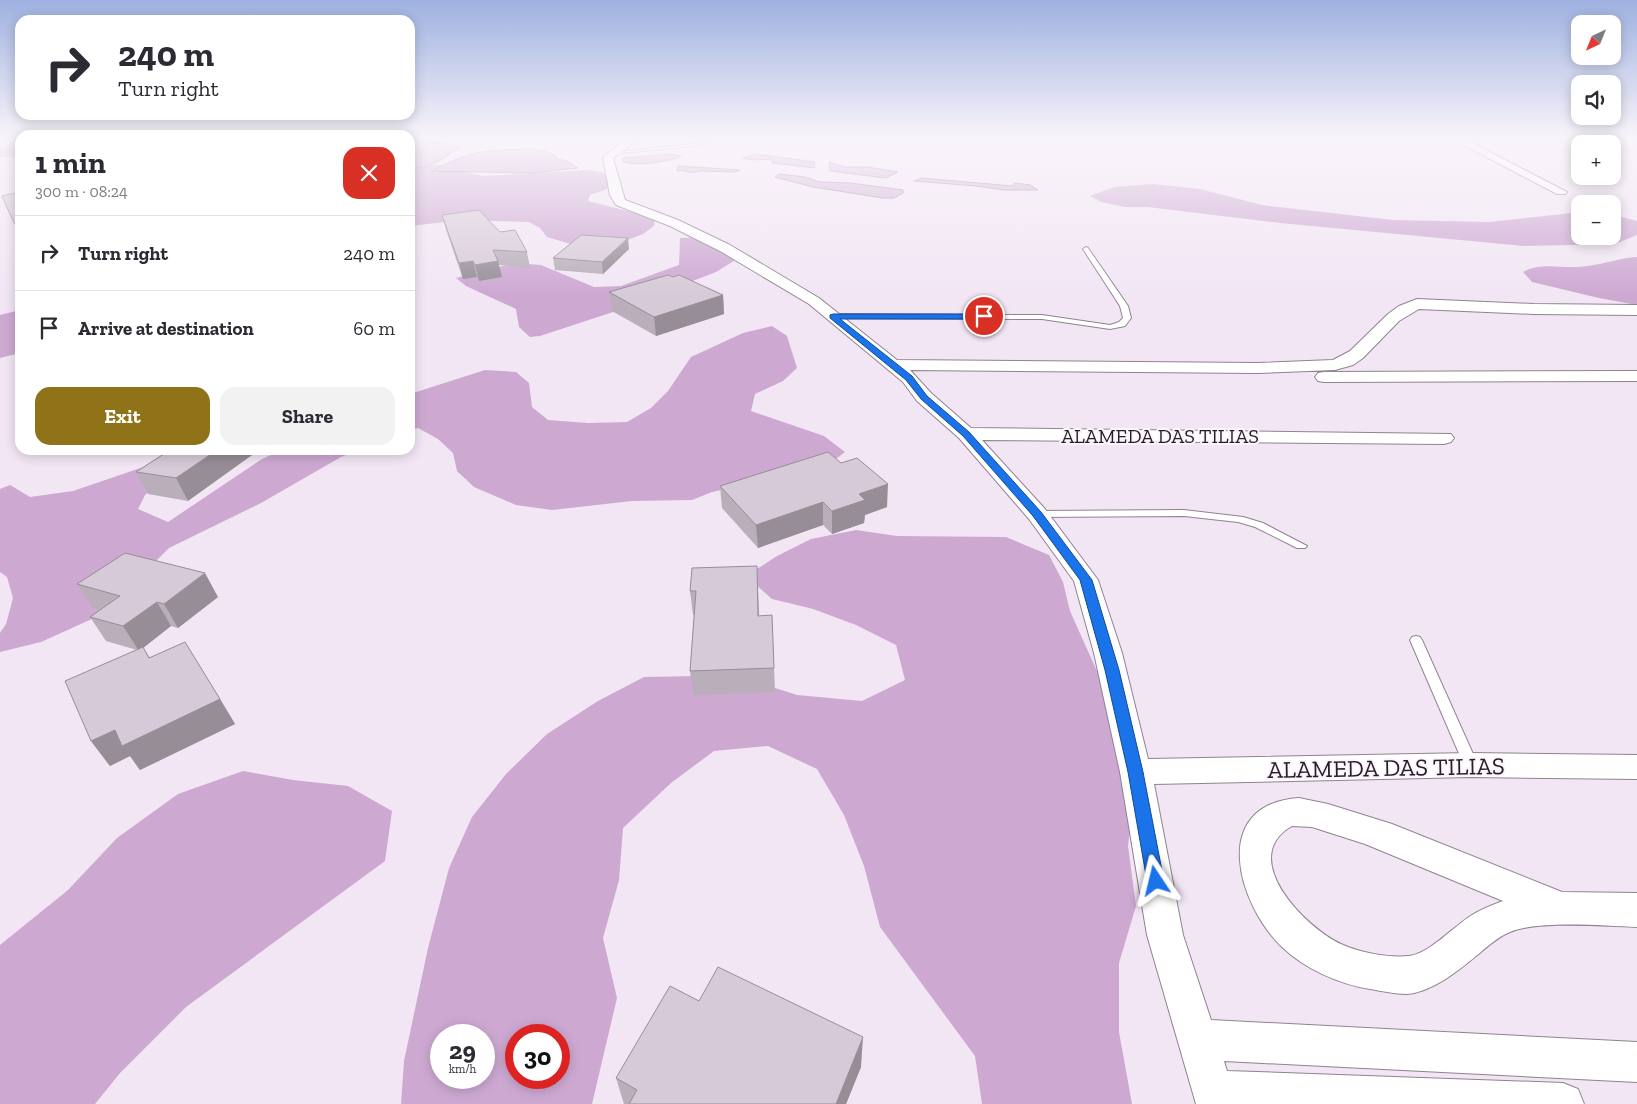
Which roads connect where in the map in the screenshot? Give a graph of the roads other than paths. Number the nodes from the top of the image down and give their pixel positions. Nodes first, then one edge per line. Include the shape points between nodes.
1 (615, 191) edge
2 (1558, 191) edge
3 (1561, 192) dead end
4 (1086, 249) dead end
5 (1637, 310) edge
6 (833, 316) junction
7 (901, 371) junction
8 (1637, 376) edge
9 (966, 434) junction
10 (1444, 438) dead end
11 (1037, 514) junction
12 (1300, 546) dead end
13 (1416, 640) dead end
14 (1471, 765) junction
15 (1637, 767) edge
16 (1136, 772) junction
17 (1564, 910) junction
18 (1637, 910) edge
19 (1198, 1038) junction
20 (1637, 1062) edge
21 (1215, 1098) edge
22 (1563, 1104) edge

1 - 6 street via 624,204 674,223 725,248 814,301
2 - 3 street
4 - 6 lane via 1124,306 1127,318 1122,324 1110,326 1042,317
5 - 7 street via 1416,304 1382,326 1357,355 1335,366
6 - 7 street
7 - 8 street
7 - 9 street via 924,398
9 - 10 street, ALAMEDA DAS TILIAS
9 - 11 street
11 - 12 lane via 1184,514 1239,520 1259,525
11 - 16 street via 1086,580 1108,654
13 - 14 lane
14 - 15 street, ALAMEDA DAS TILIAS
14 - 16 street, ALAMEDA DAS TILIAS
16 - 19 street via 1165,935
17 - 17 street via 1511,914 1490,922 1444,960 1412,974 1375,972 1310,948 1282,923 1267,900 1259,878 1254,846 1257,836 1282,814 1304,812 1403,842
17 - 18 street
19 - 20 street
19 - 21 street
21 - 22 street

